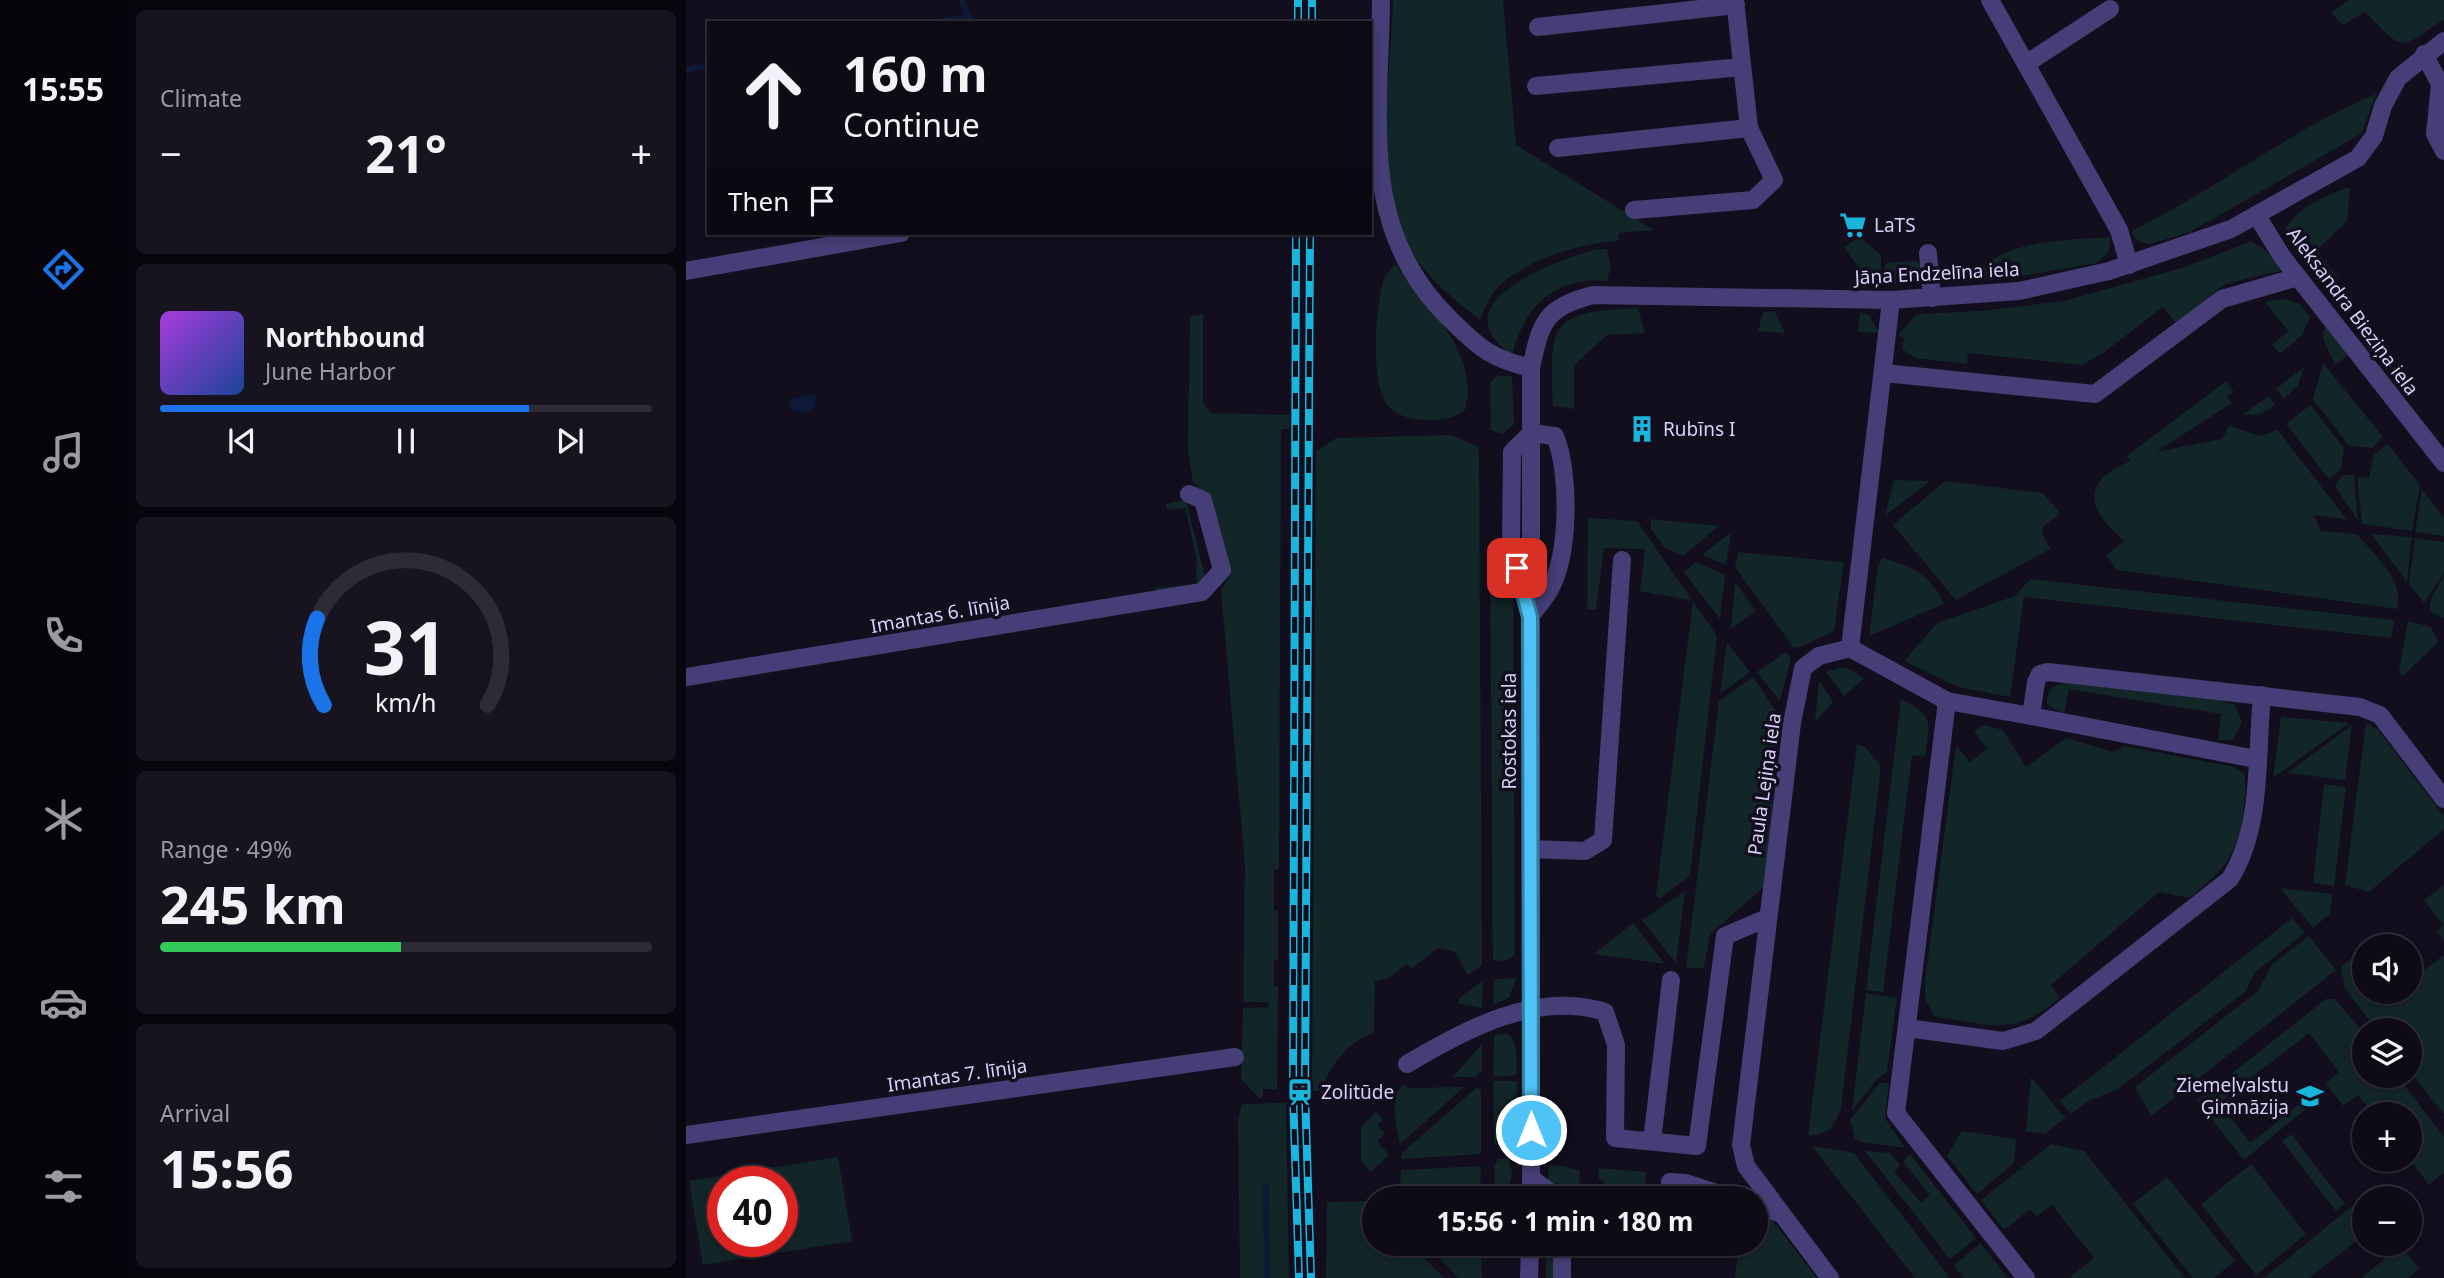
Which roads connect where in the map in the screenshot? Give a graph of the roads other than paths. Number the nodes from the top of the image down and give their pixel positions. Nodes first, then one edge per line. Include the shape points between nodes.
1 (1381, 0) edge
2 (1990, 0) edge
3 (1735, 3) edge
4 (2110, 9) dead end
5 (1538, 27) dead end
6 (2444, 41) edge
7 (2424, 54) junction
8 (2026, 64) junction
9 (1742, 67) junction
10 (1535, 86) dead end
11 (1749, 128) junction
12 (1558, 148) dead end
13 (2444, 151) edge
14 (1634, 210) dead end
15 (2257, 216) junction
16 (890, 235) edge
17 (1928, 253) dead end
18 (2129, 265) junction
19 (686, 271) edge
20 (2298, 277) junction
21 (1593, 295) joint
22 (1932, 298) junction
23 (1891, 300) junction
24 (1531, 368) junction
25 (1884, 373) junction
26 (1531, 433) junction
27 (2444, 463) edge
28 (1189, 494) dead end
29 (1622, 560) dead end
30 (1530, 617) junction
31 (1850, 648) junction
32 (686, 677) edge
33 (2262, 695) junction
34 (1947, 701) junction
35 (2031, 716) junction
36 (2256, 759) junction
37 (2444, 799) edge
38 (1531, 849) junction
39 (1768, 918) junction
40 (1671, 980) dead end
41 (1531, 1010) junction
42 (1907, 1028) junction
43 (1235, 1057) dead end
44 (1407, 1064) dead end
45 (686, 1135) edge
46 (1652, 1141) junction
47 (1531, 1178) junction
48 (1531, 1186) edge
49 (1542, 1186) edge
50 (1670, 1186) edge
51 (1695, 1186) edge
52 (1768, 1209) edge
53 (1779, 1213) junction
54 (1530, 1256) edge
55 (1562, 1256) edge
56 (1530, 1278) edge
57 (1562, 1278) edge
58 (1830, 1278) edge
59 (2026, 1278) edge

1 - 24 street via 1379,183 1398,249 1430,300 1461,330 1500,361
2 - 8 street
3 - 5 street
3 - 9 street
4 - 8 street
6 - 7 street, Jāņa Endzelīna iela
7 - 13 street via 2440,84 2435,134
7 - 15 street, Jāņa Endzelīna iela via 2398,78 2374,136 2358,158
8 - 18 street via 2119,230
9 - 10 street
9 - 11 street
11 - 12 street
11 - 14 street via 1774,180 1753,200
15 - 18 street, Jāņa Endzelīna iela
15 - 20 street, Aleksandra Bieziņa iela
16 - 19 street
17 - 22 street
18 - 22 street, Jāņa Endzelīna iela via 2020,291
20 - 25 street via 2222,299 2095,394
20 - 27 street, Aleksandra Bieziņa iela
21 - 23 street, Jāņa Endzelīna iela
21 - 24 street, Rostokas iela via 1560,306 1549,317 1539,331
22 - 23 street, Jāņa Endzelīna iela
23 - 25 street
24 - 26 street, Rostokas iela
25 - 31 street
26 - 30 street, Rostokas iela
26 - 30 street via 1555,436 1563,455 1565,527 1550,589
28 - 32 street, Imantas 6. līnija via 1203,500 1222,570 1202,593
29 - 38 street via 1603,840 1585,850
30 - 38 street, Rostokas iela
31 - 34 street
31 - 39 street, Paula Lejiņa iela via 1819,656 1803,668
33 - 35 street via 2048,672 2040,674 2036,682
33 - 36 street
33 - 37 street via 2360,707 2380,715
34 - 35 street
34 - 42 street
35 - 36 street
36 - 42 street via 2252,832 2230,879 2036,1031 2003,1041
38 - 41 street, Rostokas iela
39 - 46 street via 1725,936 1697,1146
39 - 53 street, Paula Lejiņa iela via 1741,1145 1746,1166
40 - 46 street
41 - 44 street via 1489,1021
41 - 46 street via 1585,1006 1605,1012 1616,1045 1615,1138
41 - 47 street, Rostokas iela
42 - 59 street via 1896,1113
43 - 45 street, Imantas 7. līnija
47 - 48 street, Rostokas iela
47 - 49 street
50 - 51 street via 1670,1182
52 - 53 street
53 - 58 street, Paula Lejiņa iela
54 - 56 street
55 - 57 street

